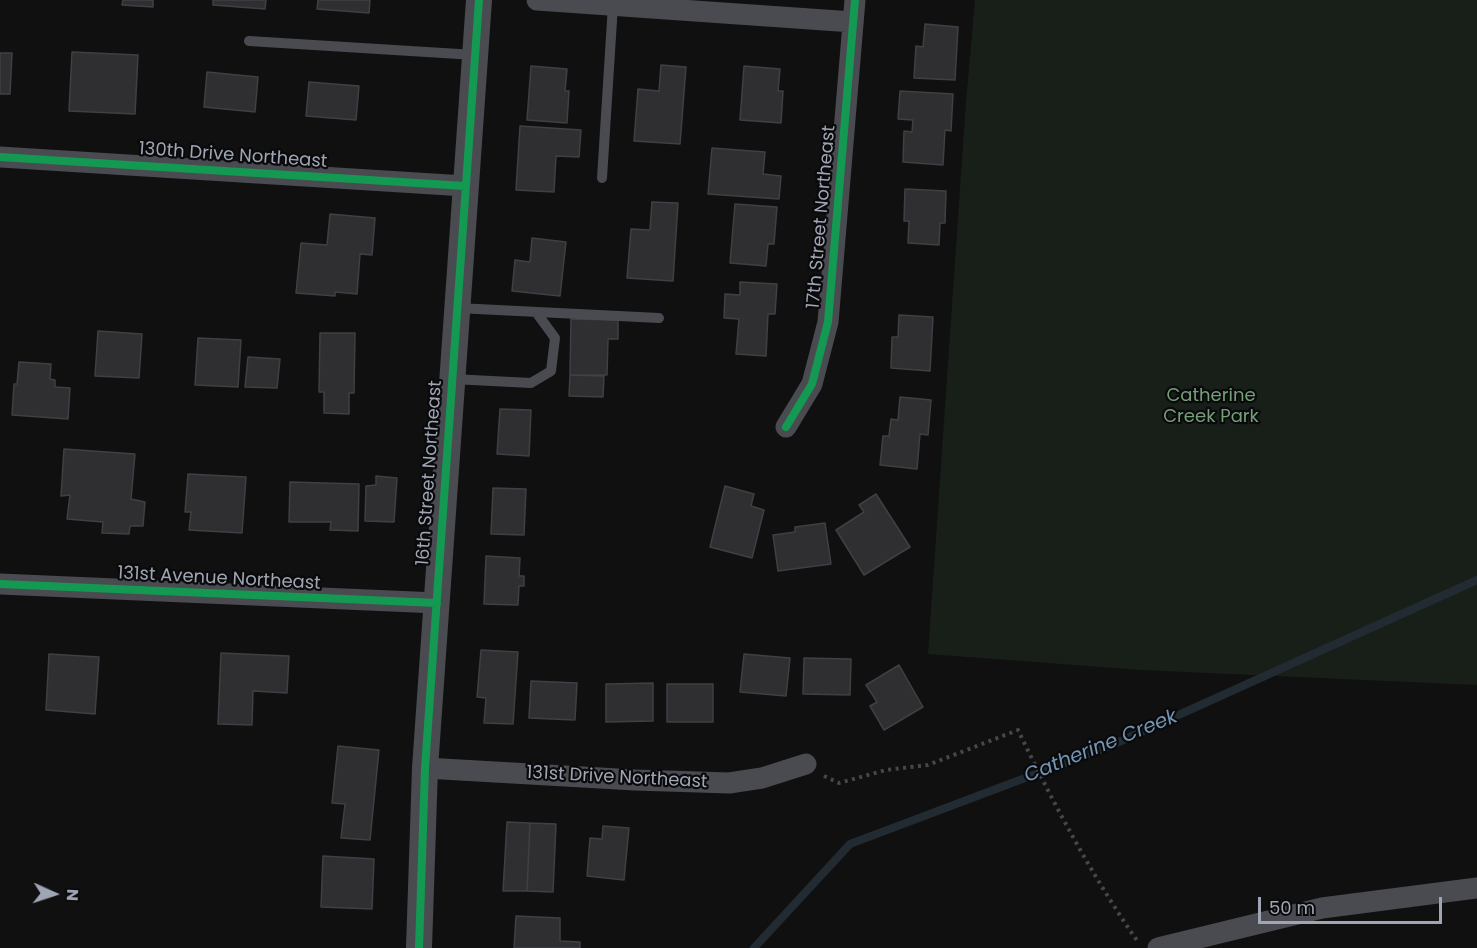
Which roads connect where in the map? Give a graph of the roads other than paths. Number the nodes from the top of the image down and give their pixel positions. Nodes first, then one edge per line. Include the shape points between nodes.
1 (479, 0) edge
2 (537, 0) edge
3 (855, 0) edge
4 (613, 5) junction
5 (853, 22) junction
6 (249, 42) dead end
7 (475, 55) junction
8 (0, 157) edge
9 (602, 178) dead end
10 (465, 186) junction
11 (457, 308) junction
12 (536, 312) junction
13 (659, 318) dead end
14 (452, 379) junction
15 (786, 427) dead end
16 (0, 584) edge
17 (436, 603) junction
18 (806, 764) road end
19 (425, 768) junction
20 (1477, 888) edge
21 (419, 948) edge
22 (1158, 948) edge

1 - 7 street, 16th Street Northeast
2 - 4 street
3 - 5 street, 17th Street Northeast
4 - 5 street
4 - 9 lane
5 - 15 street, 17th Street Northeast via 828,322 812,384
6 - 7 lane
7 - 10 street, 16th Street Northeast
8 - 10 street, 130th Drive Northeast
10 - 11 street, 16th Street Northeast
11 - 12 lane
11 - 14 street, 16th Street Northeast
12 - 13 lane
12 - 14 lane via 555,338 551,371 531,382
14 - 17 street, 16th Street Northeast
16 - 17 street, 131st Avenue Northeast
17 - 19 street, 16th Street Northeast
18 - 19 street, 131st Drive Northeast via 762,778 729,783
19 - 21 street, 16th Street Northeast
20 - 22 street via 1322,908

